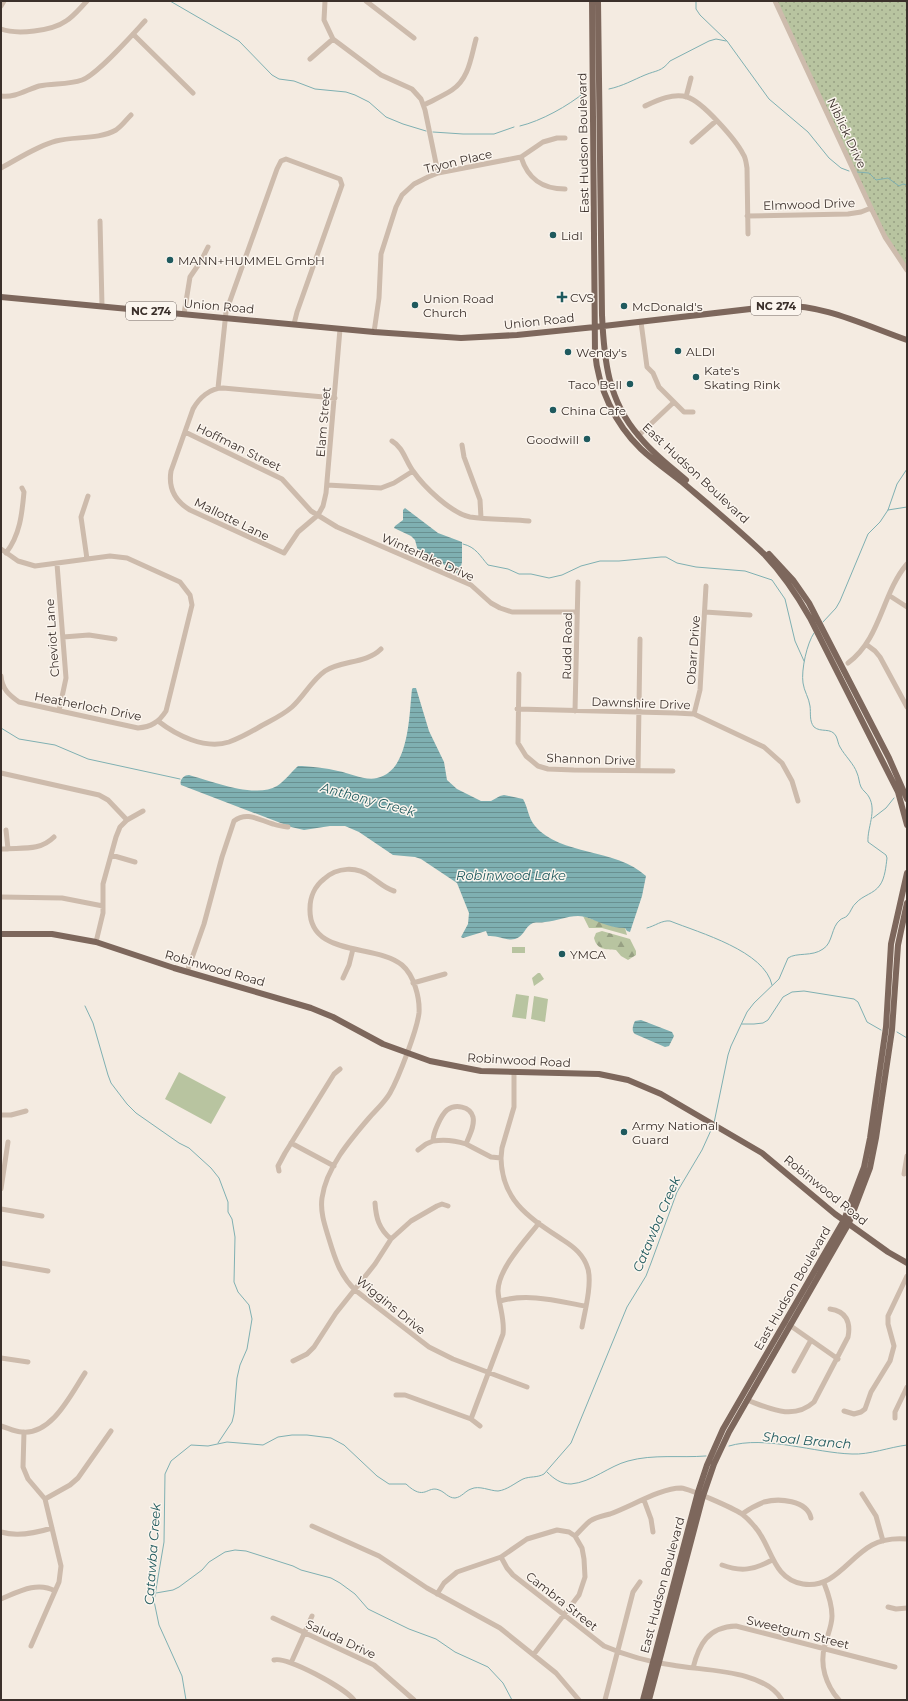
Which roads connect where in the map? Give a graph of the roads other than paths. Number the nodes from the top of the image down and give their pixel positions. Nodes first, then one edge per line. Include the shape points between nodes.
1 (4, 1) edge
2 (87, 1) edge
3 (325, 1) edge
4 (366, 1) edge
5 (592, 1) edge
6 (598, 1) edge
7 (775, 1) edge
8 (1, 6) edge
9 (145, 21) dead end
10 (1, 29) edge
11 (133, 34) junction
12 (414, 38) dead end
13 (333, 39) junction
14 (476, 39) dead end
15 (310, 59) dead end
16 (690, 78) dead end
17 (193, 92) dead end
18 (1, 96) edge
19 (686, 97) junction
20 (424, 105) junction
21 (645, 106) dead end
22 (131, 115) dead end
23 (716, 121) junction
24 (565, 138) dead end
25 (692, 142) dead end
26 (521, 157) junction
27 (1, 168) edge
28 (438, 173) junction
29 (565, 189) dead end
30 (871, 208) junction
31 (747, 216) junction
32 (100, 221) dead end
33 (748, 234) dead end
34 (208, 247) dead end
35 (907, 270) edge
36 (1, 297) edge
37 (102, 306) junction
38 (184, 314) junction
39 (225, 318) junction
40 (641, 322) junction
41 (294, 324) junction
42 (602, 326) junction
43 (595, 327) junction
44 (340, 328) junction
45 (374, 332) junction
46 (907, 340) edge
47 (218, 388) junction
48 (335, 398) junction
49 (674, 402) junction
50 (693, 412) dead end
51 (185, 432) junction
52 (638, 436) junction
53 (392, 441) dead end
54 (462, 445) dead end
55 (413, 471) junction
56 (327, 485) junction
57 (22, 488) dead end
58 (88, 496) dead end
59 (318, 515) junction
60 (481, 518) junction
61 (528, 521) dead end
62 (746, 535) junction
63 (1, 549) edge
64 (6, 553) junction
65 (87, 559) junction
66 (57, 564) junction
67 (907, 564) edge
68 (578, 582) dead end
69 (706, 586) dead end
70 (890, 596) junction
71 (907, 607) edge
72 (577, 612) junction
73 (705, 612) junction
74 (750, 615) dead end
75 (812, 616) junction
76 (63, 637) junction
77 (115, 639) dead end
78 (640, 639) dead end
79 (867, 645) junction
80 (381, 649) dead end
81 (848, 663) dead end
82 (519, 674) dead end
83 (1, 676) edge
84 (907, 707) edge
85 (517, 709) junction
86 (59, 711) junction
87 (576, 711) junction
88 (638, 712) junction
89 (694, 714) junction
90 (158, 722) junction
91 (638, 771) junction
92 (672, 771) dead end
93 (1, 773) edge
94 (907, 799) edge
95 (798, 801) dead end
96 (143, 811) dead end
97 (127, 820) junction
98 (907, 825) edge
99 (288, 827) dead end
100 (6, 830) dead end
101 (54, 837) dead end
102 (1, 849) edge
103 (8, 849) junction
104 (111, 855) junction
105 (135, 862) dead end
106 (907, 873) edge
107 (394, 891) dead end
108 (1, 897) edge
109 (907, 903) edge
110 (103, 906) junction
111 (1, 934) edge
112 (96, 942) junction
113 (353, 949) junction
114 (187, 972) junction
115 (445, 974) dead end
116 (343, 978) dead end
117 (413, 983) junction
118 (406, 1054) junction
119 (340, 1069) dead end
120 (514, 1073) junction
121 (26, 1111) dead end
122 (1, 1115) edge
123 (433, 1141) junction
124 (8, 1142) dead end
125 (291, 1143) junction
126 (466, 1144) junction
127 (418, 1150) dead end
128 (907, 1156) edge
129 (500, 1158) junction
130 (334, 1166) junction
131 (279, 1171) dead end
132 (904, 1174) dead end
133 (1, 1188) edge
134 (375, 1202) dead end
135 (448, 1206) dead end
136 (1, 1209) edge
137 (42, 1216) dead end
138 (846, 1222) junction
139 (538, 1223) junction
140 (391, 1239) junction
141 (907, 1263) edge
142 (1, 1264) edge
143 (48, 1271) dead end
144 (907, 1276) edge
145 (355, 1290) junction
146 (500, 1301) junction
147 (586, 1306) junction
148 (830, 1309) dead end
149 (788, 1324) junction
150 (582, 1327) dead end
151 (811, 1340) junction
152 (1, 1358) edge
153 (838, 1359) junction
154 (28, 1362) dead end
155 (293, 1362) dead end
156 (794, 1371) dead end
157 (489, 1372) junction
158 (85, 1373) dead end
159 (527, 1387) dead end
160 (907, 1388) edge
161 (396, 1395) dead end
162 (744, 1398) junction
163 (844, 1411) dead end
164 (895, 1418) dead end
165 (471, 1419) junction
166 (1, 1426) edge
167 (480, 1426) dead end
168 (111, 1431) dead end
169 (24, 1432) junction
170 (700, 1494) junction
171 (862, 1494) dead end
172 (45, 1499) junction
173 (644, 1500) junction
174 (742, 1514) junction
175 (811, 1518) dead end
176 (312, 1526) dead end
177 (52, 1528) junction
178 (1, 1532) edge
179 (653, 1532) dead end
180 (575, 1536) junction
181 (907, 1540) edge
182 (883, 1541) junction
183 (501, 1557) junction
184 (772, 1560) junction
185 (722, 1565) dead end
186 (640, 1582) dead end
187 (824, 1583) junction
188 (55, 1591) junction
189 (437, 1594) junction
190 (1, 1599) edge
191 (888, 1607) dead end
192 (907, 1608) edge
193 (564, 1615) junction
194 (312, 1616) dead end
195 (273, 1618) dead end
196 (304, 1633) junction
197 (31, 1646) dead end
198 (824, 1648) junction
199 (617, 1651) junction
200 (534, 1654) junction
201 (274, 1660) dead end
202 (656, 1662) junction
203 (291, 1663) junction
204 (895, 1667) dead end
205 (693, 1668) junction
206 (354, 1700) edge
207 (414, 1700) edge
208 (579, 1700) edge
209 (605, 1700) edge
210 (643, 1700) edge
211 (649, 1700) edge
212 (782, 1700) edge
213 (839, 1700) edge

1 - 8 street
2 - 10 street via 65,21 51,28 13,32
3 - 13 street via 324,20
4 - 12 street
5 - 43 main road, East Hudson Boulevard
6 - 42 main road, East Hudson Boulevard
7 - 30 street, Niblick Drive
9 - 11 street
11 - 17 street
11 - 18 street via 86,78 39,86 14,96
13 - 15 street
13 - 20 street via 381,75 412,89
14 - 20 street via 461,82
16 - 19 street
19 - 21 street via 672,96
19 - 23 street via 700,104
20 - 28 street
22 - 27 street via 112,132 55,141
23 - 25 street
23 - 31 street via 740,148 745,158 748,173
24 - 26 street, Tryon Place via 543,142
26 - 28 street, Tryon Place
26 - 29 street via 527,171 535,180 548,187
28 - 45 street, Tryon Place via 414,184 402,195 396,207 381,254
30 - 31 street, Elmwood Drive via 848,214
30 - 35 street, Niblick Drive via 885,237
31 - 33 street
32 - 37 street
34 - 38 street via 190,277
36 - 37 main road, Union Road / NC 274
37 - 38 main road, Union Road / NC 274
38 - 39 main road, Union Road / NC 274
39 - 41 main road, Union Road / NC 274
39 - 41 street via 277,169 282,160 288,159 340,179 342,185
39 - 47 street
40 - 42 main road, Union Road / NC 274
40 - 46 main road, Union Road / NC 274 via 776,306 801,306 825,311
40 - 49 street via 647,367 653,373 659,387
41 - 44 main road, Union Road / NC 274
42 - 43 main road, Union Road / NC 274
42 - 52 main road, East Hudson Boulevard via 609,382 620,407
43 - 45 main road, Union Road / NC 274 via 468,338
43 - 62 main road, East Hudson Boulevard via 598,373 609,405 630,437 649,456
44 - 45 main road, Union Road / NC 274
44 - 48 street, Elam Street
47 - 48 street
47 - 51 street, Mallotte Lane via 197,401
48 - 56 street, Elam Street
49 - 50 street via 683,411
49 - 52 street
51 - 59 street, Hoffman Street via 282,479 303,504
51 - 59 street, Mallotte Lane via 170,477 174,495 185,507 284,553 298,532
52 - 62 main road, East Hudson Boulevard
53 - 55 street via 399,447
54 - 60 street via 464,458 480,500
55 - 56 street via 381,488
55 - 60 street via 451,507 466,515
56 - 59 street, Elam Street via 323,506
57 - 64 street via 24,492 19,528
58 - 65 street via 81,516
59 - 72 street, Winterlake Drive via 345,531 471,585 500,608 512,612
60 - 61 street
62 - 75 main road, East Hudson Boulevard via 784,569 802,592
63 - 64 street, Heatherloch Drive
64 - 66 street, Heatherloch Drive via 28,565
65 - 66 street, Heatherloch Drive
65 - 90 street, Heatherloch Drive via 114,556 127,558 180,582 190,594 190,616 166,711
66 - 76 street, Cheviot Lane
67 - 70 street
68 - 72 street, Rudd Road
69 - 73 street, Obarr Drive
70 - 71 street
70 - 79 street
72 - 87 street, Rudd Road
73 - 74 street
73 - 89 street, Obarr Drive via 700,690
75 - 94 main road, East Hudson Boulevard via 889,758
75 - 98 main road, East Hudson Boulevard via 826,650 898,792
76 - 77 street via 89,635
76 - 86 street, Cheviot Lane via 66,678
78 - 88 street
79 - 81 street
79 - 84 street via 880,657
80 - 90 street via 374,656 330,669 317,678 284,713 228,742 213,744 197,741 177,734
82 - 85 street, Shannon Drive
83 - 86 street, Heatherloch Drive via 8,695 19,702
85 - 87 street, Dawnshire Drive
85 - 91 street, Shannon Drive via 519,748 538,766 555,770
86 - 90 street, Heatherloch Drive via 138,728
87 - 88 street, Dawnshire Drive
88 - 89 street, Dawnshire Drive
88 - 91 street
89 - 95 street, Dawnshire Drive via 758,743 772,753 788,773
91 - 92 street, Shannon Drive
93 - 97 street via 99,795 108,800
96 - 97 street
97 - 104 street via 119,830
99 - 114 street via 249,816 242,816 234,821 206,918
100 - 103 street
101 - 103 street via 39,847
102 - 103 street
104 - 105 street
104 - 110 street via 102,884
106 - 138 main road, East Hudson Boulevard via 892,944 886,1027 870,1138 864,1168
107 - 113 street, Wiggins Drive via 386,889 366,874 354,869 336,871 317,886 310,908 314,926 321,936 329,941
108 - 110 street via 62,898
109 - 138 main road, East Hudson Boulevard via 898,945 892,1030 876,1138 870,1168
110 - 112 street
111 - 112 main road, Robinwood Road via 52,934
112 - 114 main road, Robinwood Road
113 - 116 street
113 - 117 street, Wiggins Drive via 393,959 406,969
114 - 118 main road, Robinwood Road via 311,1008
115 - 117 street
117 - 118 street, Wiggins Drive via 419,1014
118 - 120 main road, Robinwood Road via 466,1070
118 - 130 street, Wiggins Drive via 390,1093 357,1131
119 - 125 street via 334,1074
120 - 129 street via 514,1107
120 - 138 main road, Robinwood Road via 614,1076 650,1089 768,1158
121 - 122 street
123 - 126 street via 454,1140
123 - 126 street via 436,1129 446,1111 456,1106 470,1111 473,1118
123 - 127 street
124 - 133 street
125 - 130 street
125 - 131 street via 278,1166
126 - 129 street via 491,1157
128 - 132 street
129 - 139 street via 503,1179 510,1195 522,1210
130 - 145 street, Wiggins Drive via 327,1179 322,1199 323,1221 339,1270
134 - 140 street via 378,1224
135 - 140 street via 442,1204 432,1208 411,1221
136 - 137 street
138 - 141 main road, Robinwood Road
138 - 149 main road, East Hudson Boulevard
139 - 146 street via 501,1276 498,1291
139 - 147 street via 575,1249 584,1260 589,1275
140 - 145 street
142 - 143 street
144 - 163 street via 888,1316 894,1346 890,1361 864,1409 854,1414
145 - 155 street via 314,1347
145 - 157 street, Wiggins Drive via 429,1347
146 - 147 street via 529,1297
146 - 157 street via 503,1334
147 - 150 street
148 - 153 street via 843,1313 849,1325 848,1337
149 - 151 street
149 - 162 main road, East Hudson Boulevard
151 - 153 street
151 - 156 street
152 - 154 street
153 - 162 street via 818,1396 808,1407 794,1411 779,1411 764,1408
157 - 159 street, Wiggins Drive
157 - 165 street
158 - 169 street via 51,1422 39,1429
160 - 164 street via 895,1412
161 - 165 street via 405,1395
162 - 170 main road, East Hudson Boulevard via 714,1449
165 - 167 street
166 - 169 street
168 - 172 street via 78,1478
169 - 172 street via 23,1468 28,1479
170 - 173 street via 678,1488
170 - 174 street
170 - 202 main road, East Hudson Boulevard
171 - 182 street via 876,1516
172 - 177 street
173 - 179 street
173 - 180 street via 590,1521
174 - 175 street via 758,1504 781,1500 802,1506
174 - 184 street via 759,1532
176 - 189 street via 380,1556
177 - 178 street via 14,1534
177 - 188 street via 61,1566 60,1579
180 - 183 street via 557,1530 534,1536
180 - 193 street via 582,1548 585,1577 579,1595
181 - 182 street
182 - 187 street via 866,1549
183 - 189 street via 457,1572 444,1583
183 - 193 street, Cambra Street via 513,1576
184 - 185 street via 747,1570
184 - 187 street via 781,1572 793,1581 807,1584
186 - 199 street via 633,1592
187 - 198 street via 832,1617
188 - 190 street via 35,1587
188 - 197 street
189 - 200 street via 500,1628
191 - 192 street
193 - 199 street, Cambra Street via 599,1643
193 - 200 street
194 - 196 street
195 - 196 street, Saluda Drive
196 - 203 street
196 - 207 street, Saluda Drive via 374,1665
198 - 204 street, Sweetgum Street
198 - 205 street, Sweetgum Street via 747,1628 726,1627 715,1630 702,1643
198 - 213 street via 825,1676
199 - 202 street, Cambra Street
199 - 209 street
200 - 208 street via 556,1673
201 - 203 street
202 - 205 street, Cambra Street
202 - 210 main road, East Hudson Boulevard
202 - 211 main road, East Hudson Boulevard
203 - 206 street via 332,1682
205 - 212 street, Cambra Street via 723,1672 763,1683 774,1690

